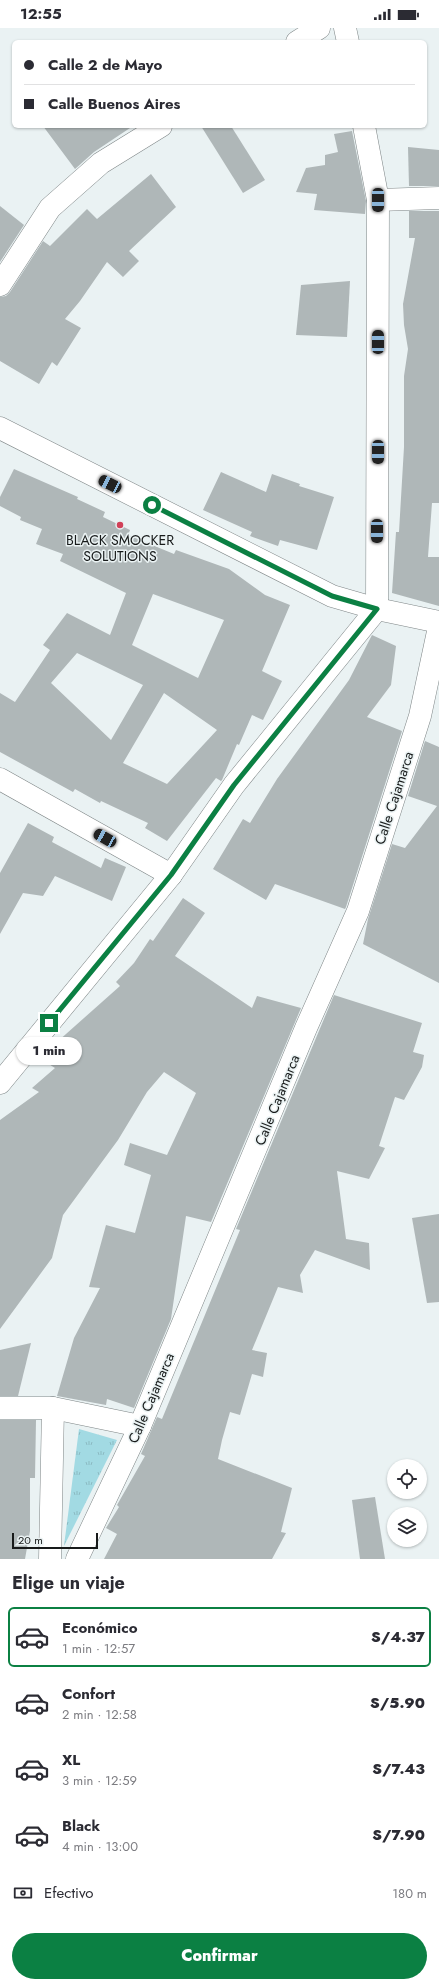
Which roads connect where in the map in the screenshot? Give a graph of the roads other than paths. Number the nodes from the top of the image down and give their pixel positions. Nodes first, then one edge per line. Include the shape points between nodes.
1 (319, 28) edge
2 (345, 28) edge
3 (300, 40) edge
4 (348, 40) edge
5 (158, 128) edge
6 (364, 128) edge
7 (439, 198) edge
8 (378, 200) junction
9 (0, 285) edge
10 (0, 428) edge
11 (377, 609) junction
12 (439, 622) edge
13 (439, 627) edge
14 (0, 779) edge
15 (171, 875) junction
16 (3, 1074) edge
17 (0, 1408) edge
18 (53, 1408) junction
19 (140, 1426) junction
20 (50, 1559) edge
21 (77, 1559) edge

1 - 3 street
2 - 4 street
5 - 9 street via 101,163 50,208
6 - 8 street
7 - 8 street
8 - 11 street
10 - 11 street via 332,596
11 - 12 street
11 - 15 street via 234,785
13 - 19 street, Calle Cajamarca via 420,716 358,911 306,1028
14 - 15 street
15 - 16 street
17 - 18 street
18 - 19 street
18 - 20 street
19 - 21 street, Calle Cajamarca

